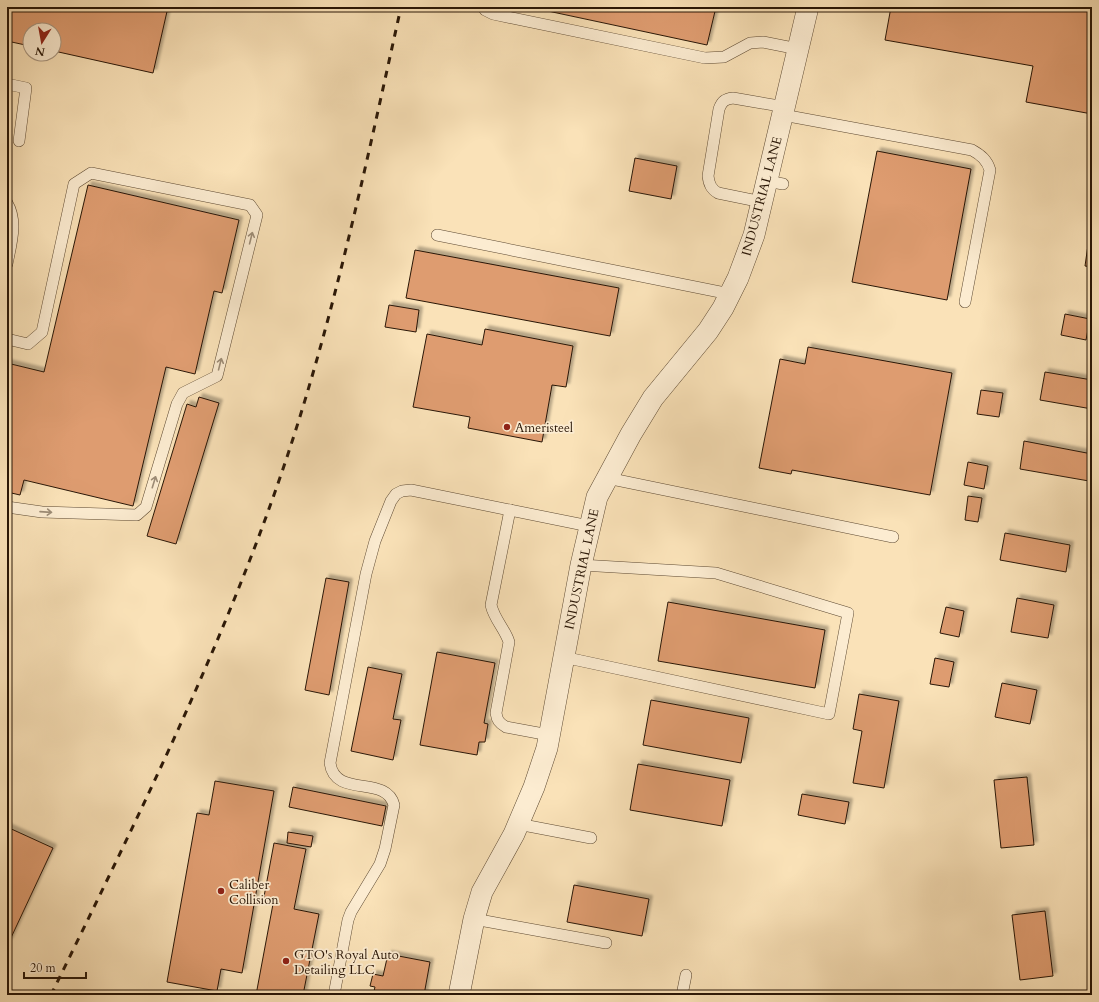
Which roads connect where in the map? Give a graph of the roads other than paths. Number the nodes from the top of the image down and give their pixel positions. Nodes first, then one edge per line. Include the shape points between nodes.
1 (483, 7) edge
2 (808, 7) edge
3 (798, 49) junction
4 (7, 84) edge
5 (784, 111) junction
6 (19, 141) dead end
7 (762, 202) junction
8 (7, 203) edge
9 (437, 235) dead end
10 (7, 264) edge
11 (730, 294) junction
12 (965, 302) dead end
13 (7, 339) edge
14 (607, 478) junction
15 (7, 507) edge
16 (510, 510) junction
17 (589, 526) junction
18 (893, 536) dead end
19 (580, 565) junction
20 (563, 657) junction
21 (549, 735) junction
22 (518, 824) junction
23 (590, 838) dead end
24 (474, 918) junction
25 (606, 943) dead end
26 (686, 976) dead end
27 (334, 995) edge
28 (459, 995) edge
29 (682, 995) edge

1 - 3 lane via 493,14 705,58 724,56 750,43 763,42
2 - 3 street, INDUSTRIAL LANE
3 - 5 street, INDUSTRIAL LANE
4 - 6 lane via 26,88
5 - 7 street, INDUSTRIAL LANE via 775,182
5 - 7 lane via 734,98 726,99 719,109 708,176 709,184 718,193
5 - 12 lane via 972,150 981,155 990,170
7 - 11 street, INDUSTRIAL LANE via 754,235
8 - 10 lane via 12,211 12,235
9 - 11 lane
11 - 14 street, INDUSTRIAL LANE via 708,332 653,398
15 -> 13 lane via 42,512 137,515 146,508 177,404 183,393 217,376 257,215 250,205 91,173 74,184 42,332 28,344
14 - 17 street, INDUSTRIAL LANE via 597,497
14 - 18 lane
16 - 17 lane
16 - 21 lane via 491,605 493,614 506,631 510,642 497,719 506,727
16 - 27 lane via 411,490 402,491 391,501 378,531 366,574 330,763 331,772 337,779 384,791 392,798 394,804 380,864 348,920
17 - 19 street, INDUSTRIAL LANE
19 - 20 street, INDUSTRIAL LANE
19 - 20 lane via 716,573 848,613 829,714
20 - 21 street, INDUSTRIAL LANE
21 - 22 street, INDUSTRIAL LANE via 534,786
22 - 23 lane
22 - 24 street, INDUSTRIAL LANE via 482,892
24 - 25 lane
24 - 28 street, INDUSTRIAL LANE
26 - 29 lane

